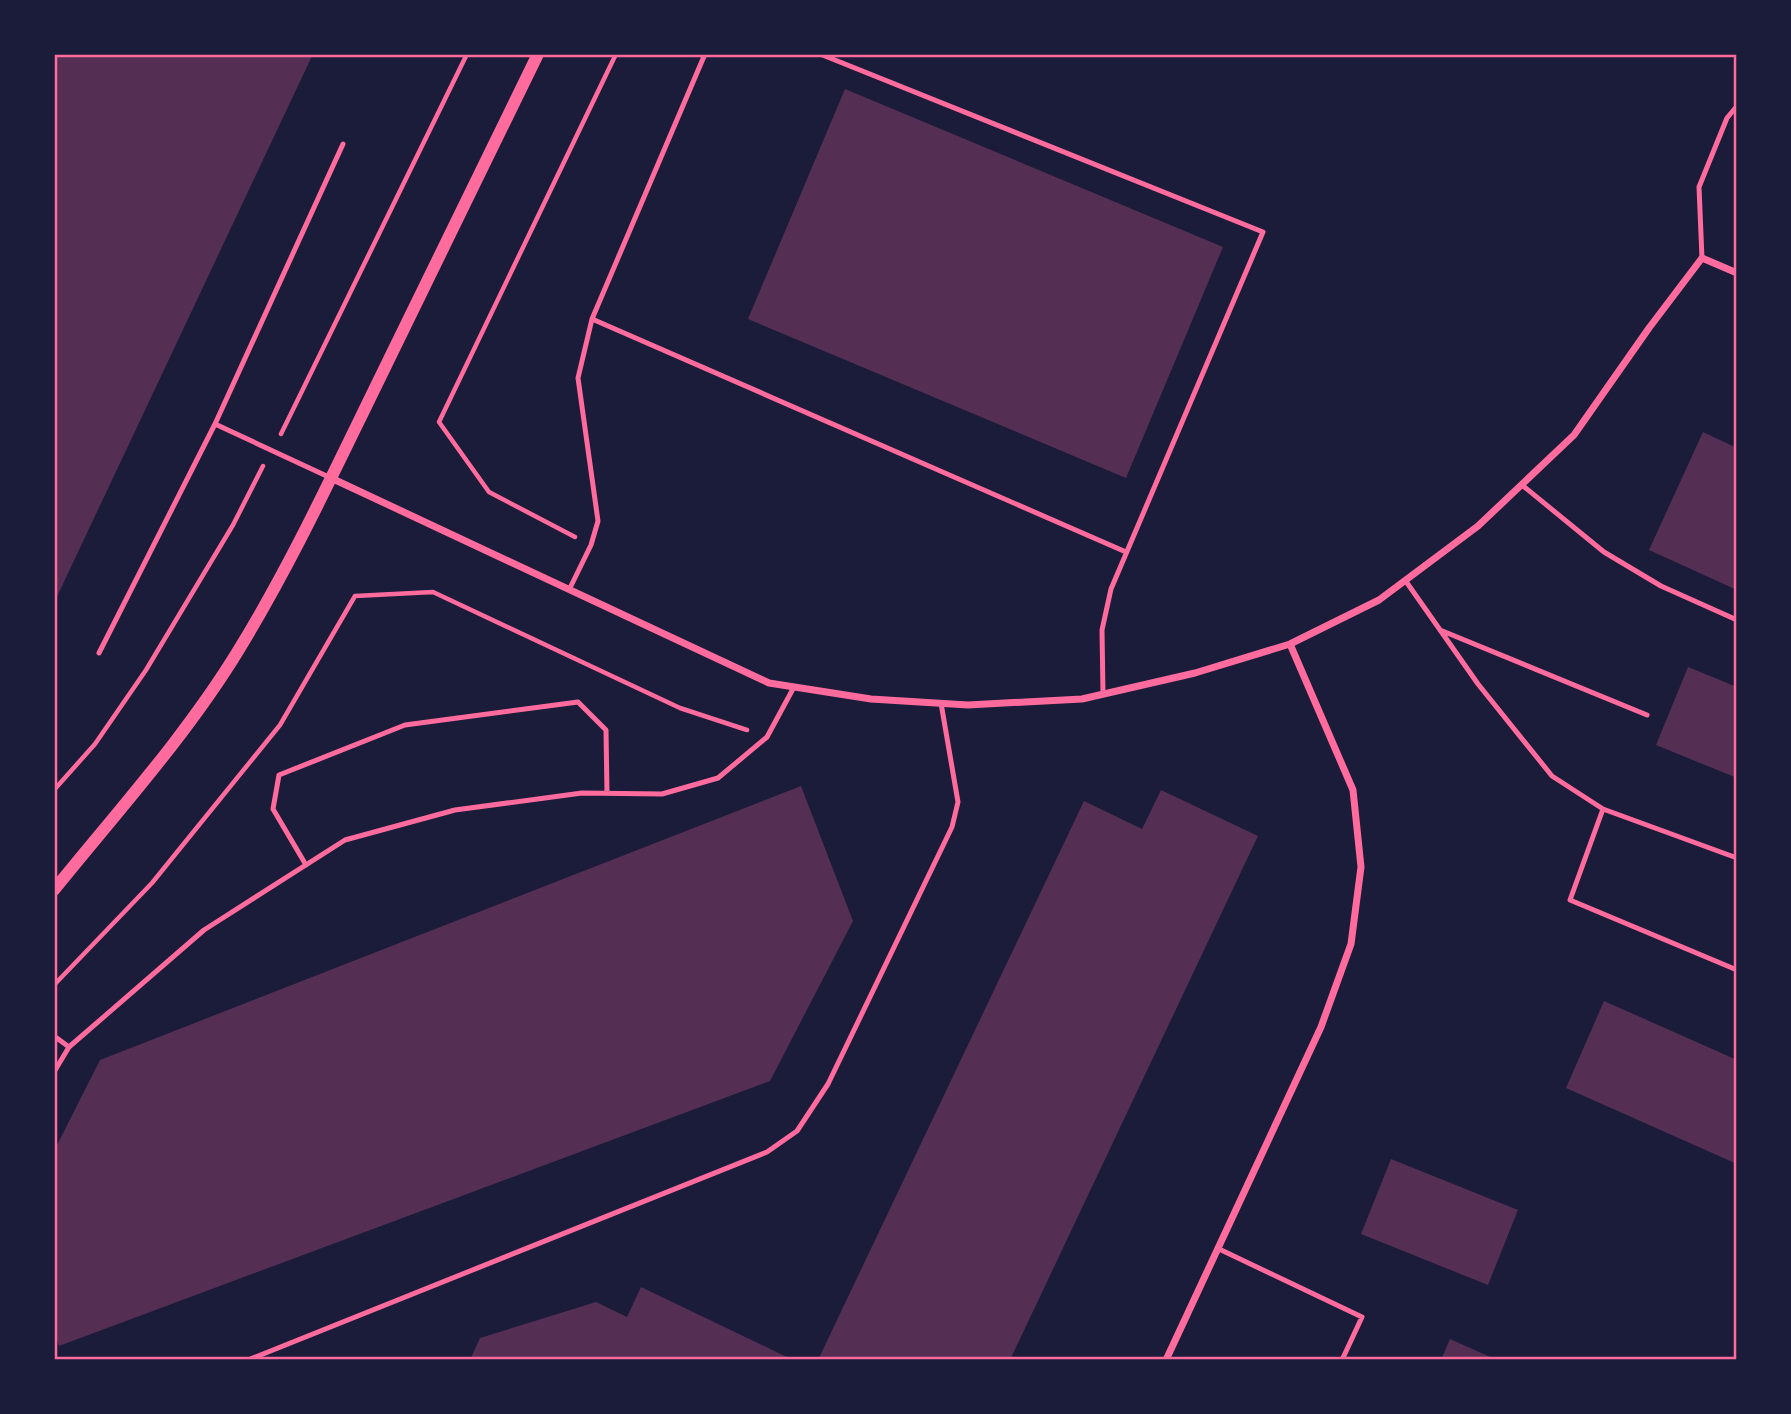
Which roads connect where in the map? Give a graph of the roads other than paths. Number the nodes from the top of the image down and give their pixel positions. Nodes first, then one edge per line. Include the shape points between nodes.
1 (538, 54) edge
2 (705, 54) edge
3 (820, 54) edge
4 (1737, 106) edge
5 (342, 144) dead end
6 (1702, 258) junction
7 (1737, 273) edge
8 (592, 319) junction
9 (215, 424) junction
10 (331, 478) junction
11 (1522, 485) junction
12 (1126, 552) junction
13 (1405, 580) junction
14 (569, 590) junction
15 (1737, 620) edge
16 (1440, 630) junction
17 (1290, 643) junction
18 (99, 653) dead end
19 (794, 687) junction
20 (1103, 694) junction
21 (941, 703) junction
22 (1647, 715) dead end
23 (607, 793) junction
24 (1603, 809) junction
25 (1737, 858) edge
26 (306, 865) junction
27 (54, 890) edge
28 (1737, 970) edge
29 (54, 1036) edge
30 (69, 1047) junction
31 (54, 1072) edge
32 (1219, 1249) junction
33 (248, 1360) edge
34 (1166, 1360) edge
35 (1342, 1360) edge

1 - 10 street
2 - 8 lane
3 - 12 lane via 1263,232
4 - 6 lane via 1727,118 1699,187
5 - 9 lane
6 - 7 street
6 - 11 street via 1574,435
8 - 12 lane
8 - 14 lane via 578,378 598,521
9 - 10 lane
9 - 18 lane
10 - 14 street
10 - 27 street via 285,569 216,685
11 - 13 street via 1478,526
11 - 15 lane via 1604,552 1661,586
12 - 20 lane via 1102,630
13 - 16 lane
13 - 17 street via 1379,600
14 - 19 street via 769,683
16 - 22 lane
16 - 24 lane via 1552,776
17 - 20 street via 1195,673
17 - 32 street via 1353,790 1361,867 1351,944 1321,1027
19 - 21 street
19 - 23 lane via 767,737 718,778 662,794
20 - 21 street via 1082,699
21 - 33 lane via 958,802 952,827 828,1084 797,1131 767,1152
23 - 26 lane via 455,810 345,840
23 - 26 lane via 606,730 578,702 405,724 279,775 273,809
24 - 25 lane
24 - 28 lane via 1570,900
26 - 30 lane via 204,930
29 - 30 lane
30 - 31 lane
32 - 34 street
32 - 35 lane via 1362,1317

